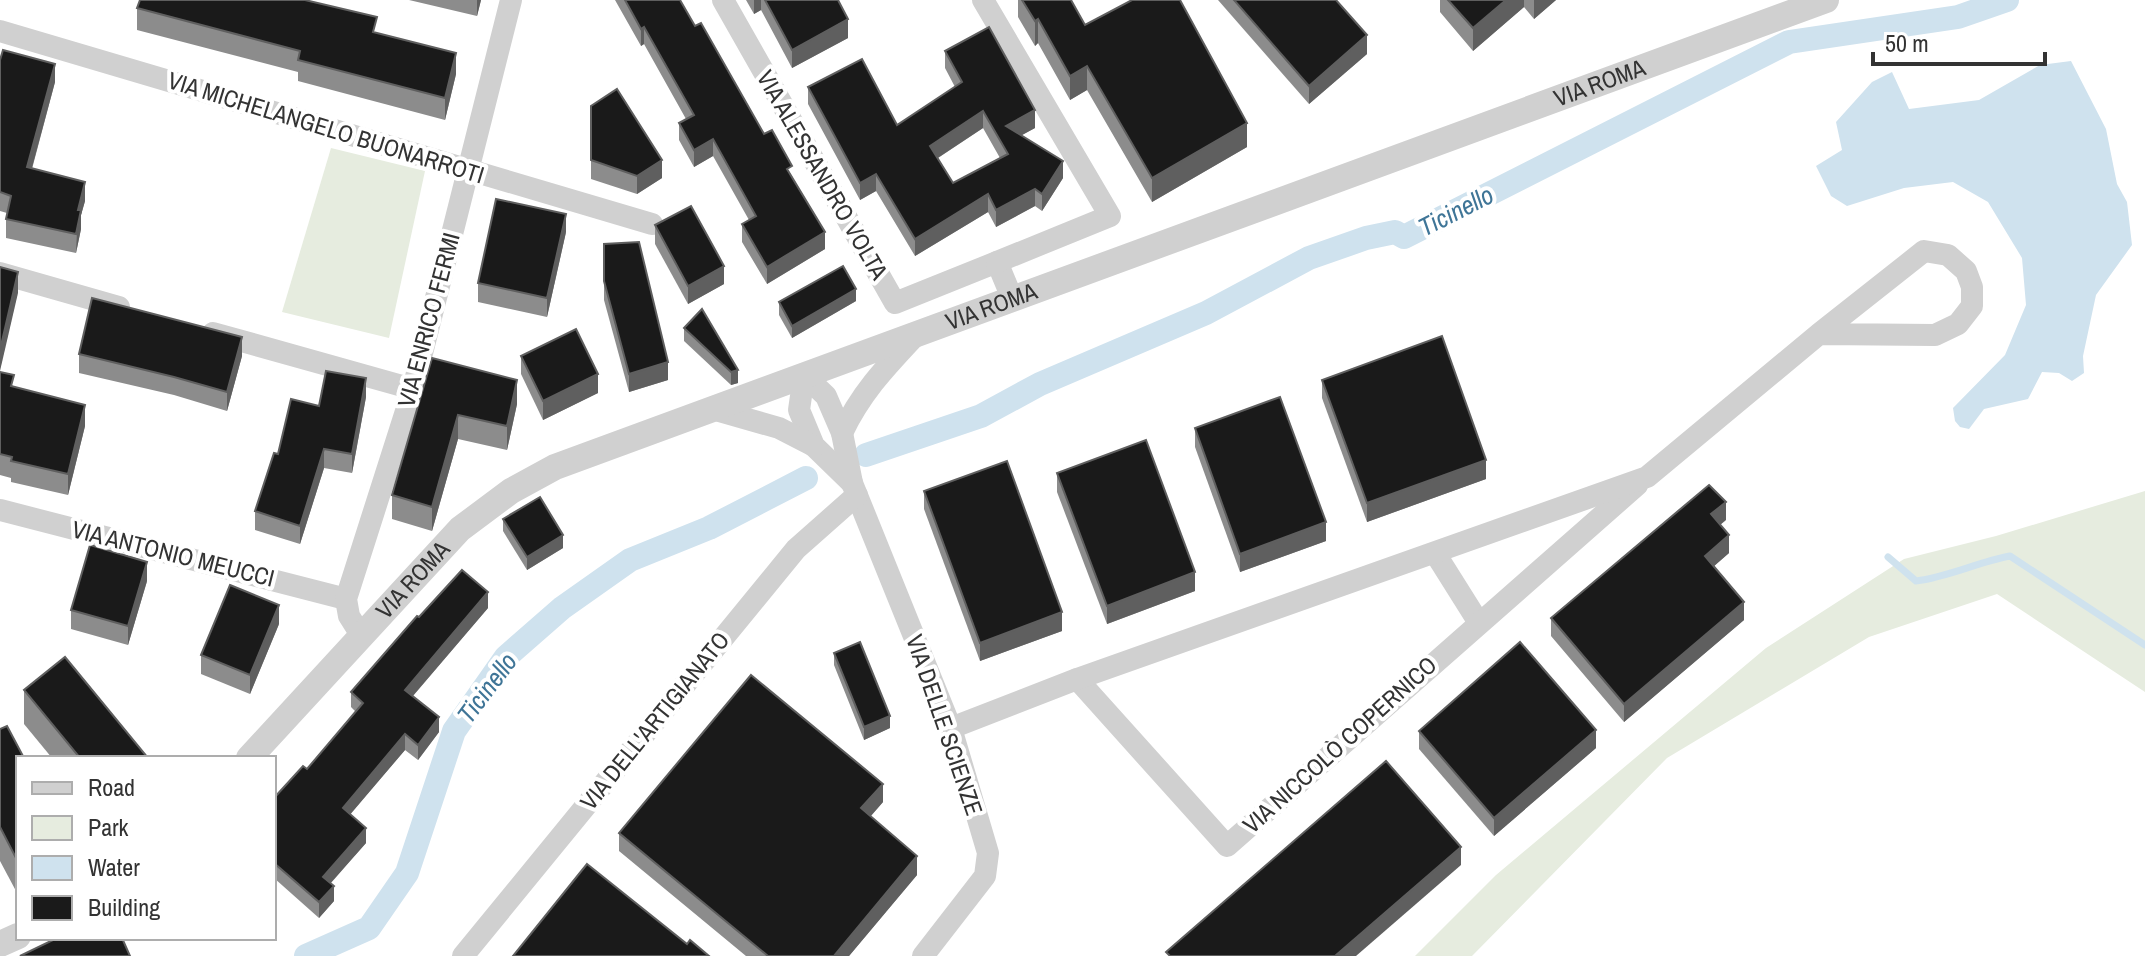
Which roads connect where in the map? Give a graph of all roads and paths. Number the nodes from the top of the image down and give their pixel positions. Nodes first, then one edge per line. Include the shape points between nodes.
1 (511, 0) edge
2 (723, 0) edge
3 (983, 0) edge
4 (1826, 0) edge
5 (0, 31) edge
6 (468, 170) junction
7 (652, 224) edge
8 (997, 262) junction
9 (0, 273) edge
10 (1012, 298) junction
11 (138, 312) edge
12 (199, 329) edge
13 (917, 333) junction
14 (1819, 334) junction
15 (804, 375) junction
16 (413, 389) junction
17 (712, 409) junction
18 (842, 433) junction
19 (814, 446) junction
20 (1647, 477) junction
21 (854, 489) junction
22 (0, 510) edge
23 (1435, 553) junction
24 (346, 599) junction
25 (1479, 623) junction
26 (361, 635) junction
27 (1077, 679) junction
28 (951, 728) junction
29 (251, 756) edge
30 (463, 956) edge
31 (923, 956) edge

1 - 6 street, VIA ENRICO FERMI
2 - 8 street, VIA ALESSANDRO VOLTA via 895,303
3 - 8 street via 1110,216
4 - 10 street, VIA ROMA
5 - 6 street, VIA MICHELANGELO BUONARROTI
6 - 7 street, VIA MICHELANGELO BUONARROTI
6 - 16 street, VIA ENRICO FERMI
8 - 10 street
9 - 11 street
10 - 13 street, VIA ROMA
12 - 16 street
13 - 15 street, VIA ROMA
13 - 18 street via 857,402
14 - 14 street, VIA NICCOLÒ COPERNICO via 1935,335 1958,324 1972,306 1972,287 1966,271 1948,255 1924,251
14 - 20 street, VIA NICCOLÒ COPERNICO
15 - 17 street, VIA ROMA
15 - 18 street, VIA DELLE SCIENZE via 826,396
15 - 19 street, VIA DELLE SCIENZE via 799,410
16 - 24 street, VIA ENRICO FERMI
17 - 19 street, VIA DELLE SCIENZE via 779,428
17 - 26 street, VIA ROMA via 555,467 511,491 460,529
18 - 21 street, VIA DELLE SCIENZE
19 - 21 street, VIA DELLE SCIENZE
20 - 23 street, VIA NICCOLÒ COPERNICO
20 - 25 street, VIA NICCOLÒ COPERNICO
21 - 28 street, VIA DELLE SCIENZE
21 - 30 street, VIA DELL'ARTIGIANATO via 796,549
22 - 24 street, VIA ANTONIO MEUCCI
23 - 25 street
23 - 27 street, VIA NICCOLÒ COPERNICO
24 - 26 street
25 - 27 street, VIA NICCOLÒ COPERNICO via 1227,846
26 - 29 street, VIA ROMA
27 - 28 street, VIA NICCOLÒ COPERNICO
28 - 31 street, VIA DELLE SCIENZE via 988,853 980,884

